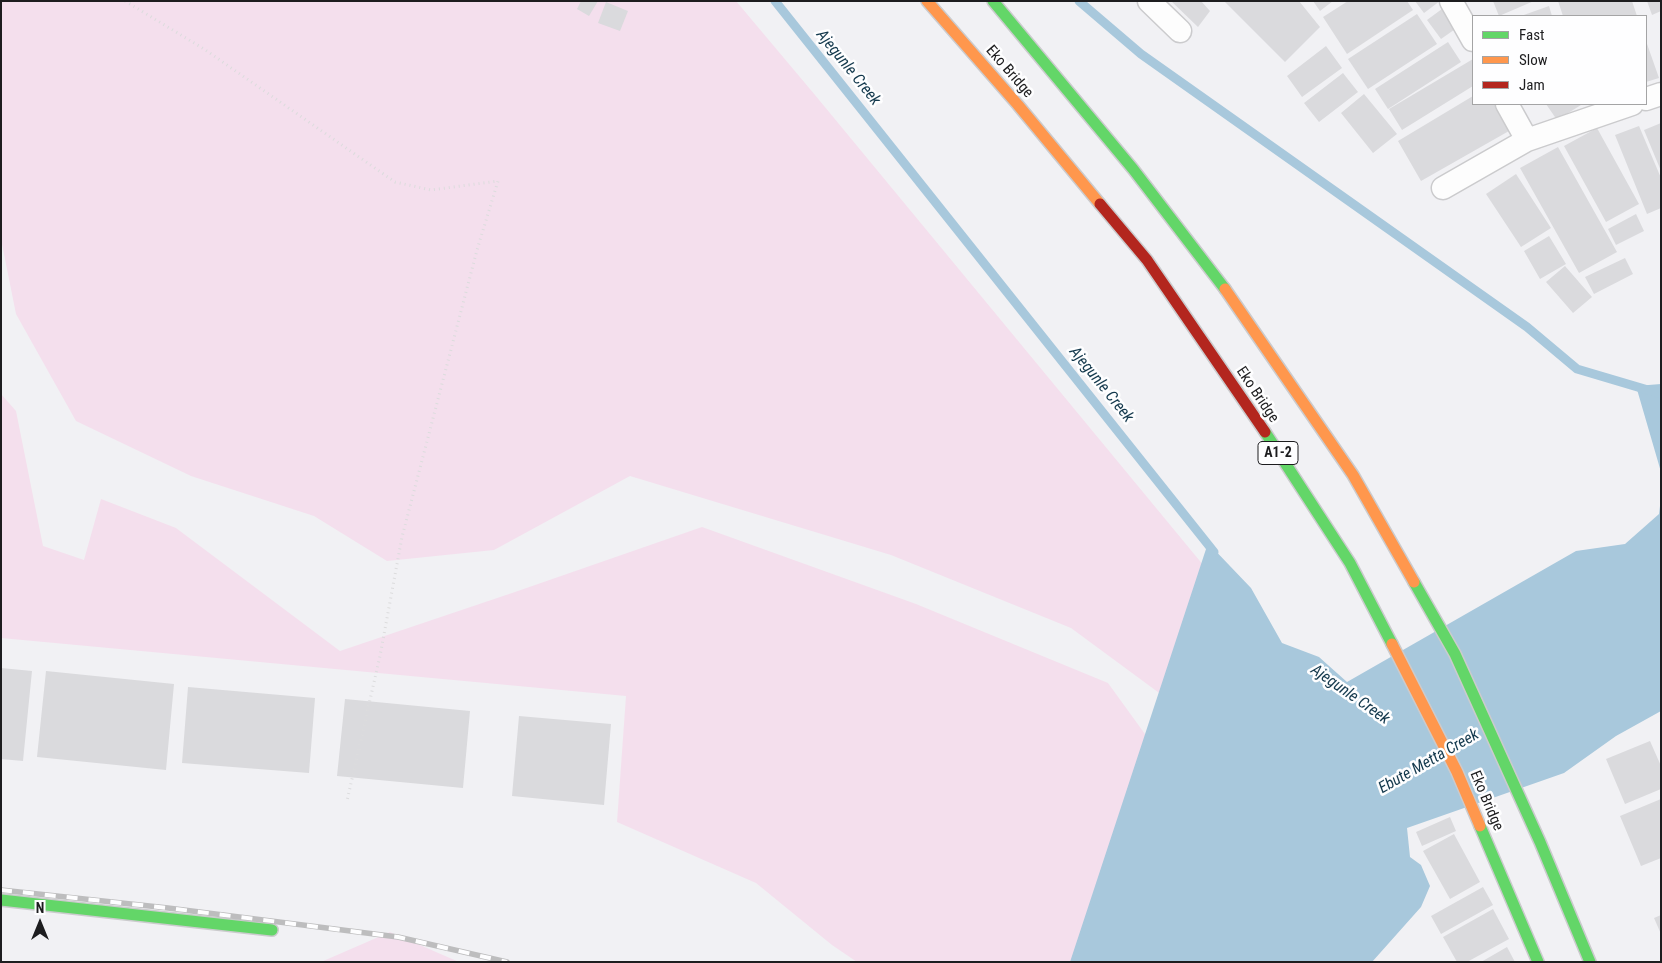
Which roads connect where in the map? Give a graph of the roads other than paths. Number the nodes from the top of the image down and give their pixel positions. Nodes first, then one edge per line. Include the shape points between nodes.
1 (927, 1) edge
2 (993, 1) edge
3 (1149, 1) edge
4 (1451, 1) edge
5 (1180, 31) dead end
6 (1472, 38) edge
7 (1661, 94) edge
8 (1647, 99) edge
9 (1508, 105) edge
10 (1629, 105) edge
11 (1527, 140) junction
12 (1443, 188) dead end
13 (1, 900) edge
14 (272, 930) dead end
15 (1538, 962) edge
16 (1590, 962) edge

1 - 15 main road, Eko Bridge / A1-2 via 1147,260 1350,563 1457,772
2 - 16 main road via 1134,168 1226,290 1353,475 1455,654
3 - 5 street
4 - 6 street
7 - 8 street
9 - 11 street
10 - 11 street
11 - 12 street
13 - 14 main road

